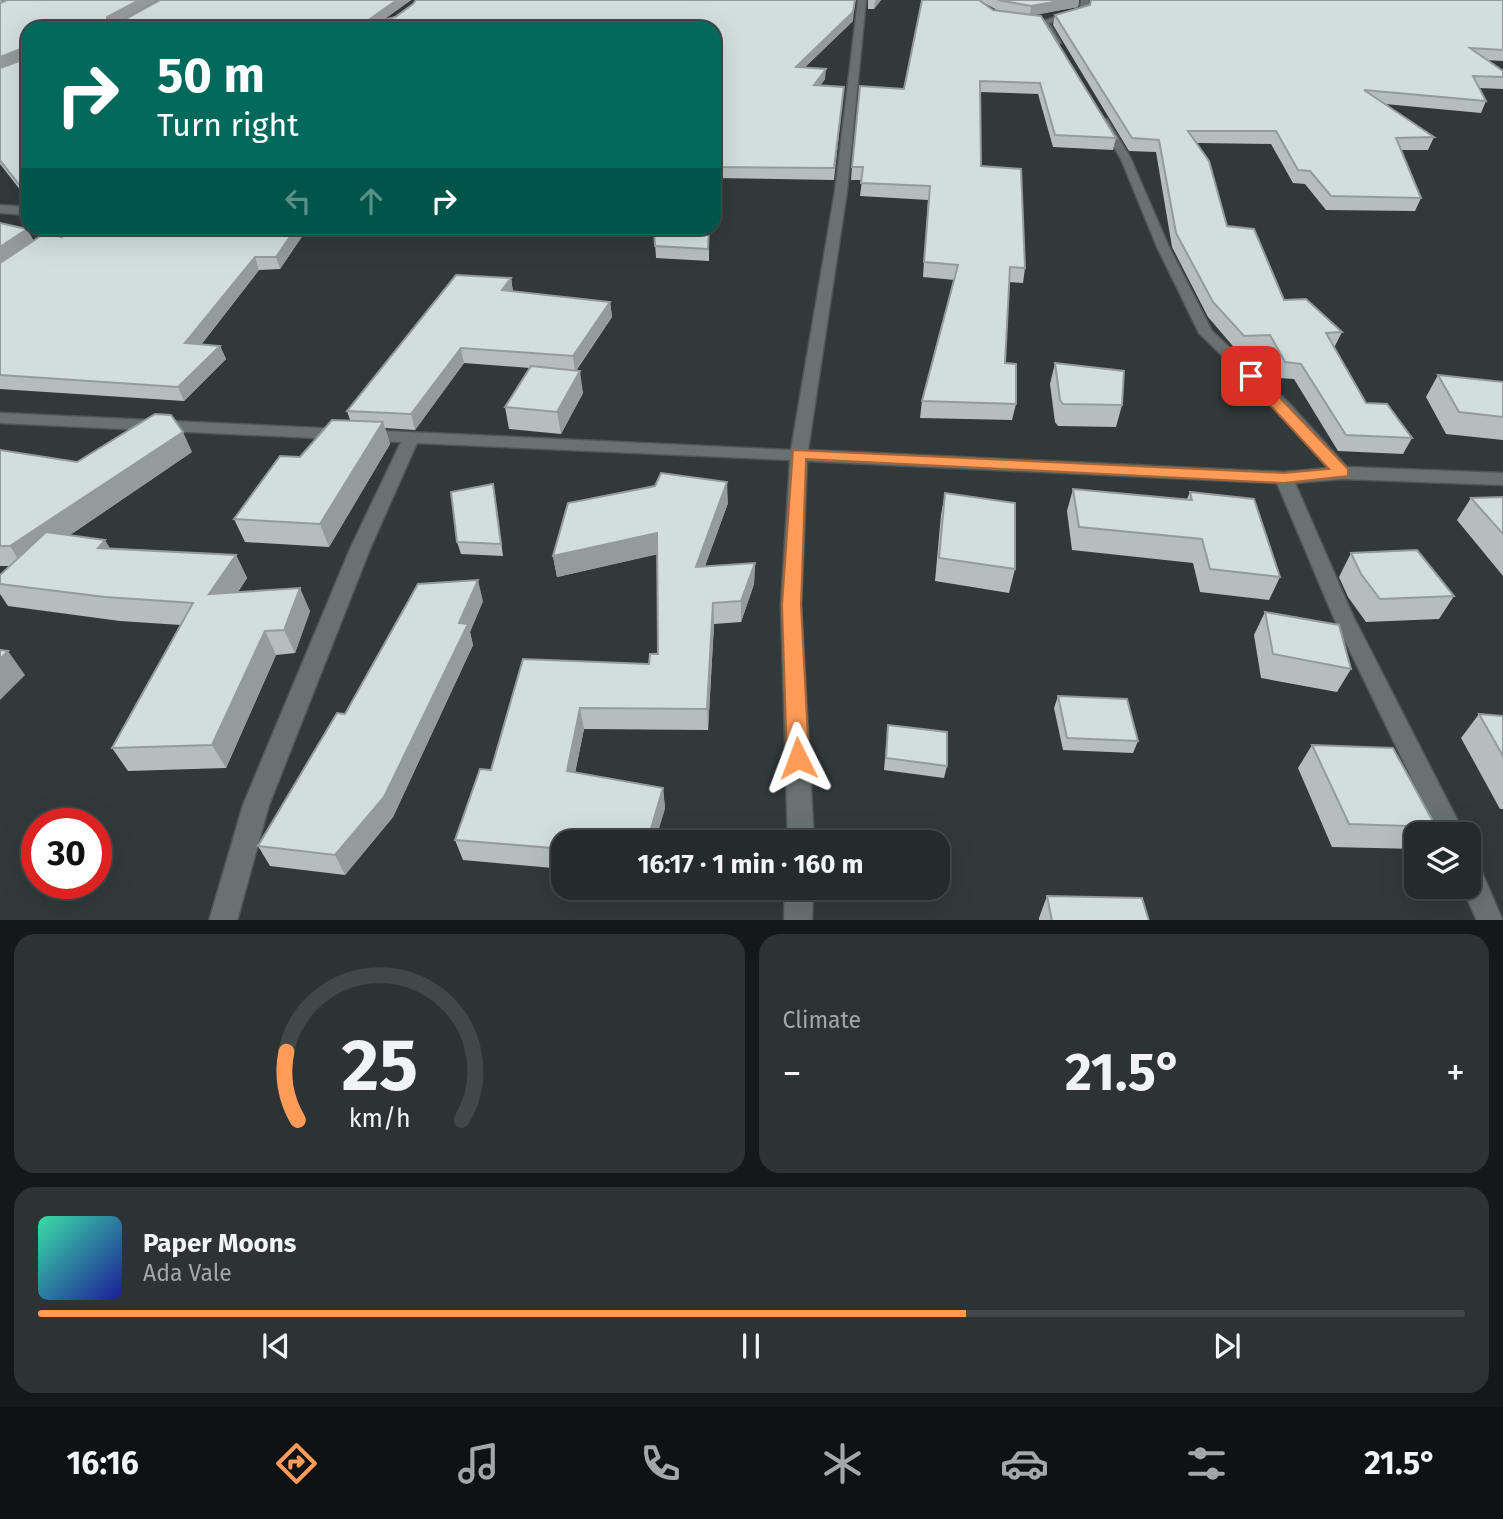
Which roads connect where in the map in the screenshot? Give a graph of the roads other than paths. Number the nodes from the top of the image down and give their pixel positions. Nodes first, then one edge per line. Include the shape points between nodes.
1 (862, 0) edge
2 (1084, 0) edge
3 (1031, 21) edge
4 (1045, 22) junction
5 (1065, 56) edge
6 (1099, 113) edge
7 (0, 209) edge
8 (21, 210) edge
9 (0, 418) edge
10 (411, 438) junction
11 (799, 454) junction
12 (1342, 473) junction
13 (1284, 478) junction
14 (1503, 479) edge
15 (1446, 822) edge
16 (800, 830) edge
17 (1481, 898) edge
18 (799, 900) edge
19 (223, 920) edge
20 (798, 920) edge
21 (1491, 920) edge

1 - 11 street via 841,191
2 - 4 street via 1084,10
3 - 4 street
4 - 5 street
6 - 12 street via 1126,159 1206,333 1284,407
7 - 8 street
9 - 10 street
10 - 11 street
10 - 19 street via 360,549 256,805
11 - 13 street
11 - 16 street via 791,605
12 - 13 street
12 - 14 street
13 - 15 street via 1343,616
17 - 21 street
18 - 20 street

